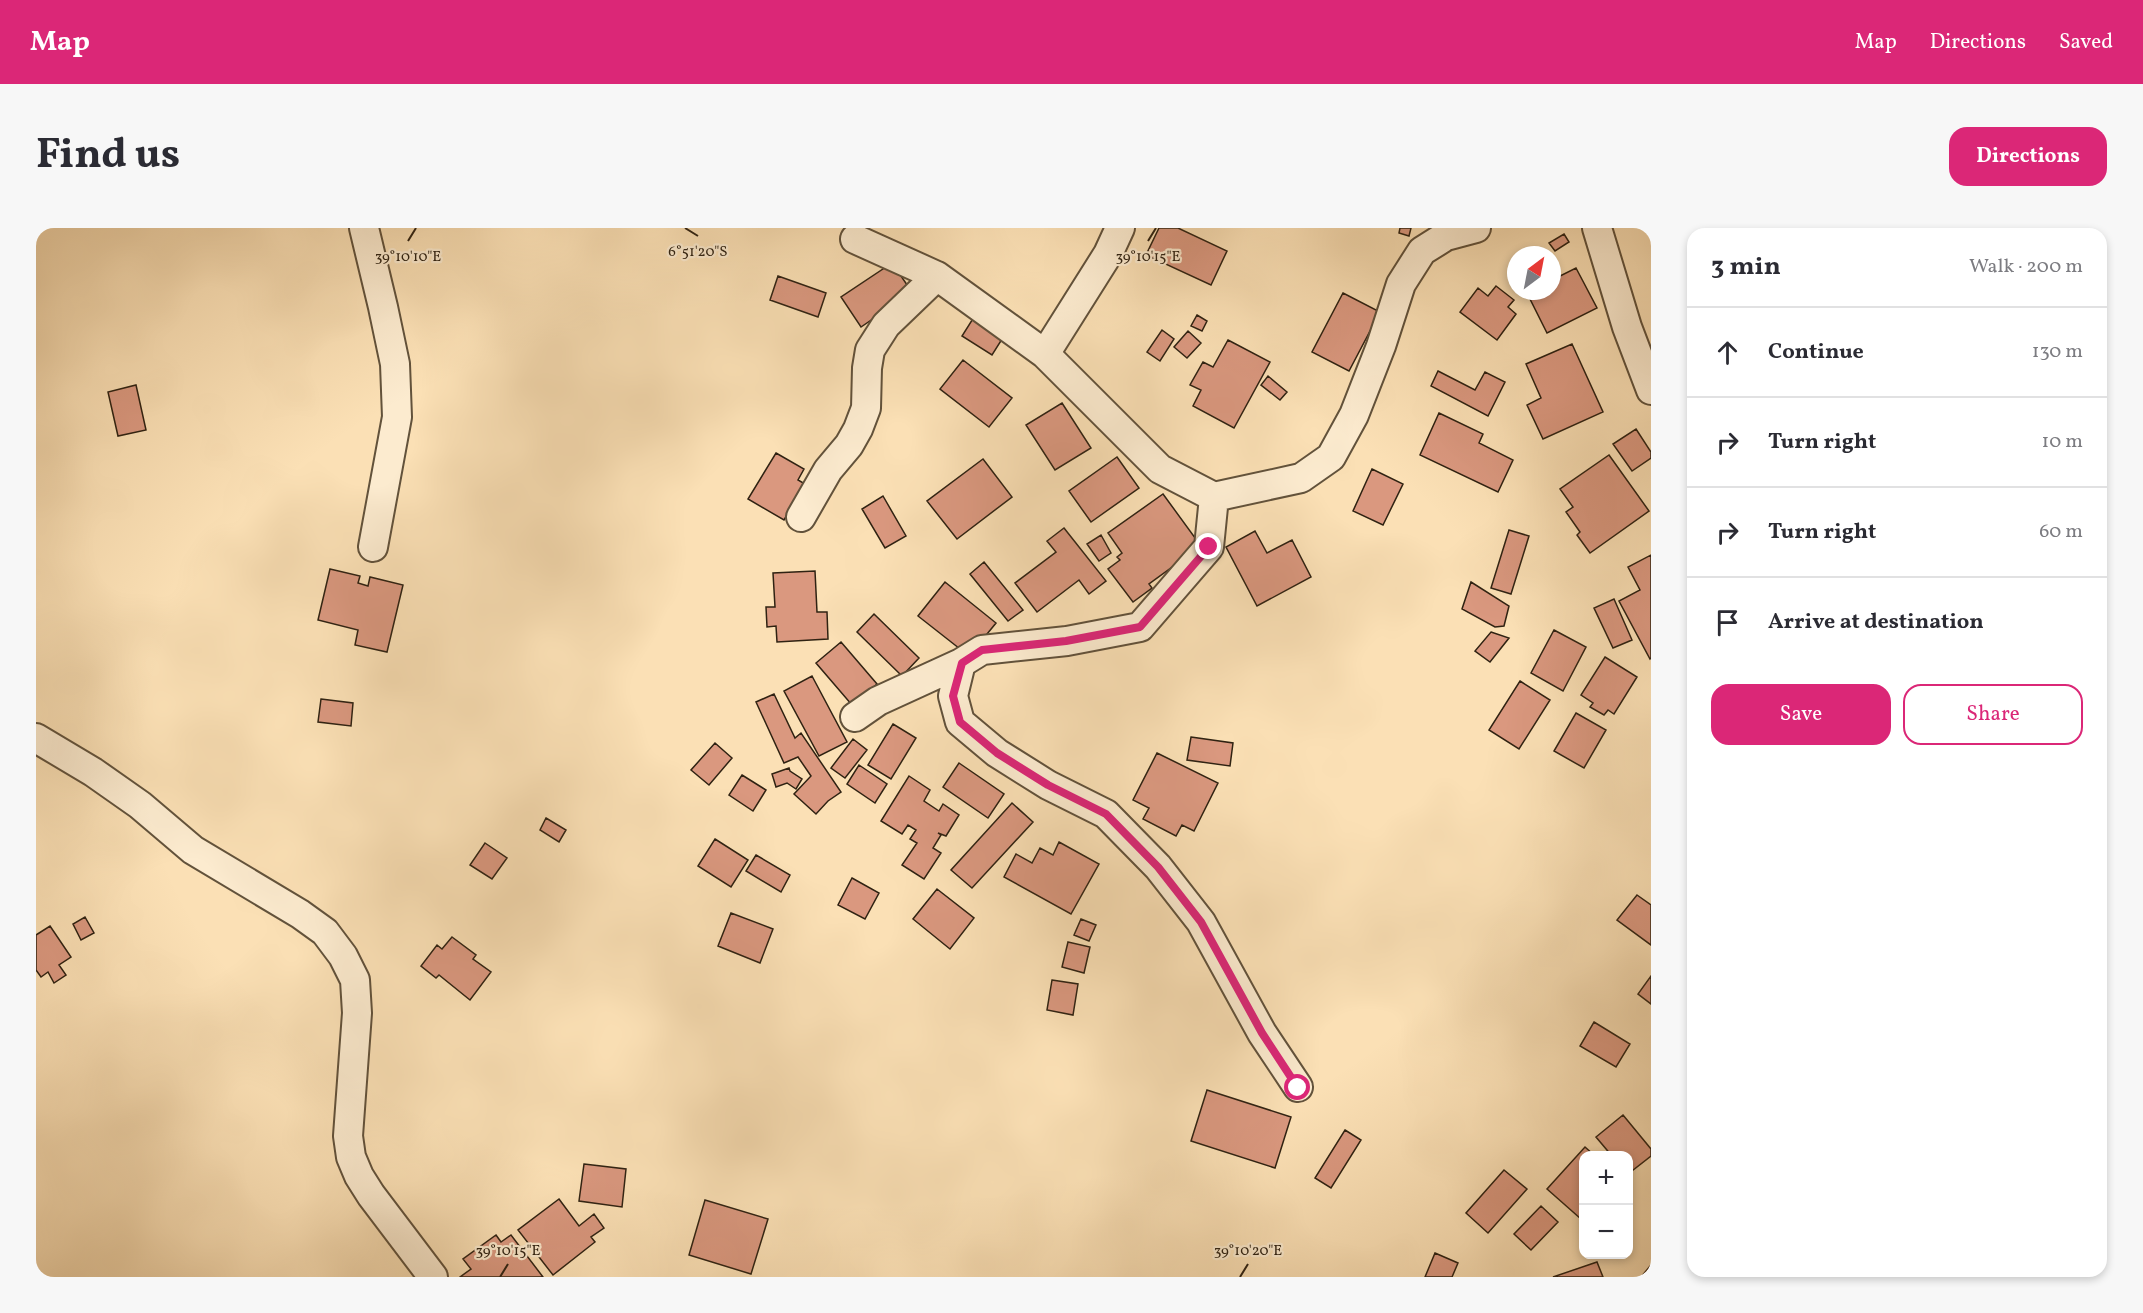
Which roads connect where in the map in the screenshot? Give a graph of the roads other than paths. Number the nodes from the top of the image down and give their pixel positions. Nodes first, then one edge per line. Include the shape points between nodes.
1 (364, 228) edge
2 (1120, 228) edge
3 (1476, 228) edge
4 (1597, 228) edge
5 (855, 239) dead end
6 (938, 276) junction
7 (1045, 354) junction
8 (1651, 390) edge
9 (1214, 497) junction
10 (801, 517) dead end
11 (373, 547) dead end
12 (962, 663) junction
13 (855, 717) dead end
14 (36, 738) edge
15 (1298, 1088) dead end
16 (433, 1277) edge

1 - 11 street via 395,364 397,417
2 - 7 street
3 - 9 street via 1446,236 1422,251 1401,284 1374,366 1331,458 1301,478
4 - 8 street
5 - 6 street
6 - 7 street
6 - 10 street via 886,325 870,350 866,408 858,429
7 - 9 street via 1160,469
9 - 12 street via 1209,547 1140,627 1066,641 982,650
12 - 13 street via 878,701
12 - 15 street via 953,696 960,722 997,753 1048,785 1106,814 1158,867 1201,922 1262,1033
14 - 16 street via 140,805 193,850 300,914 325,932 343,956 355,980 357,1013 348,1136 351,1157 358,1176

